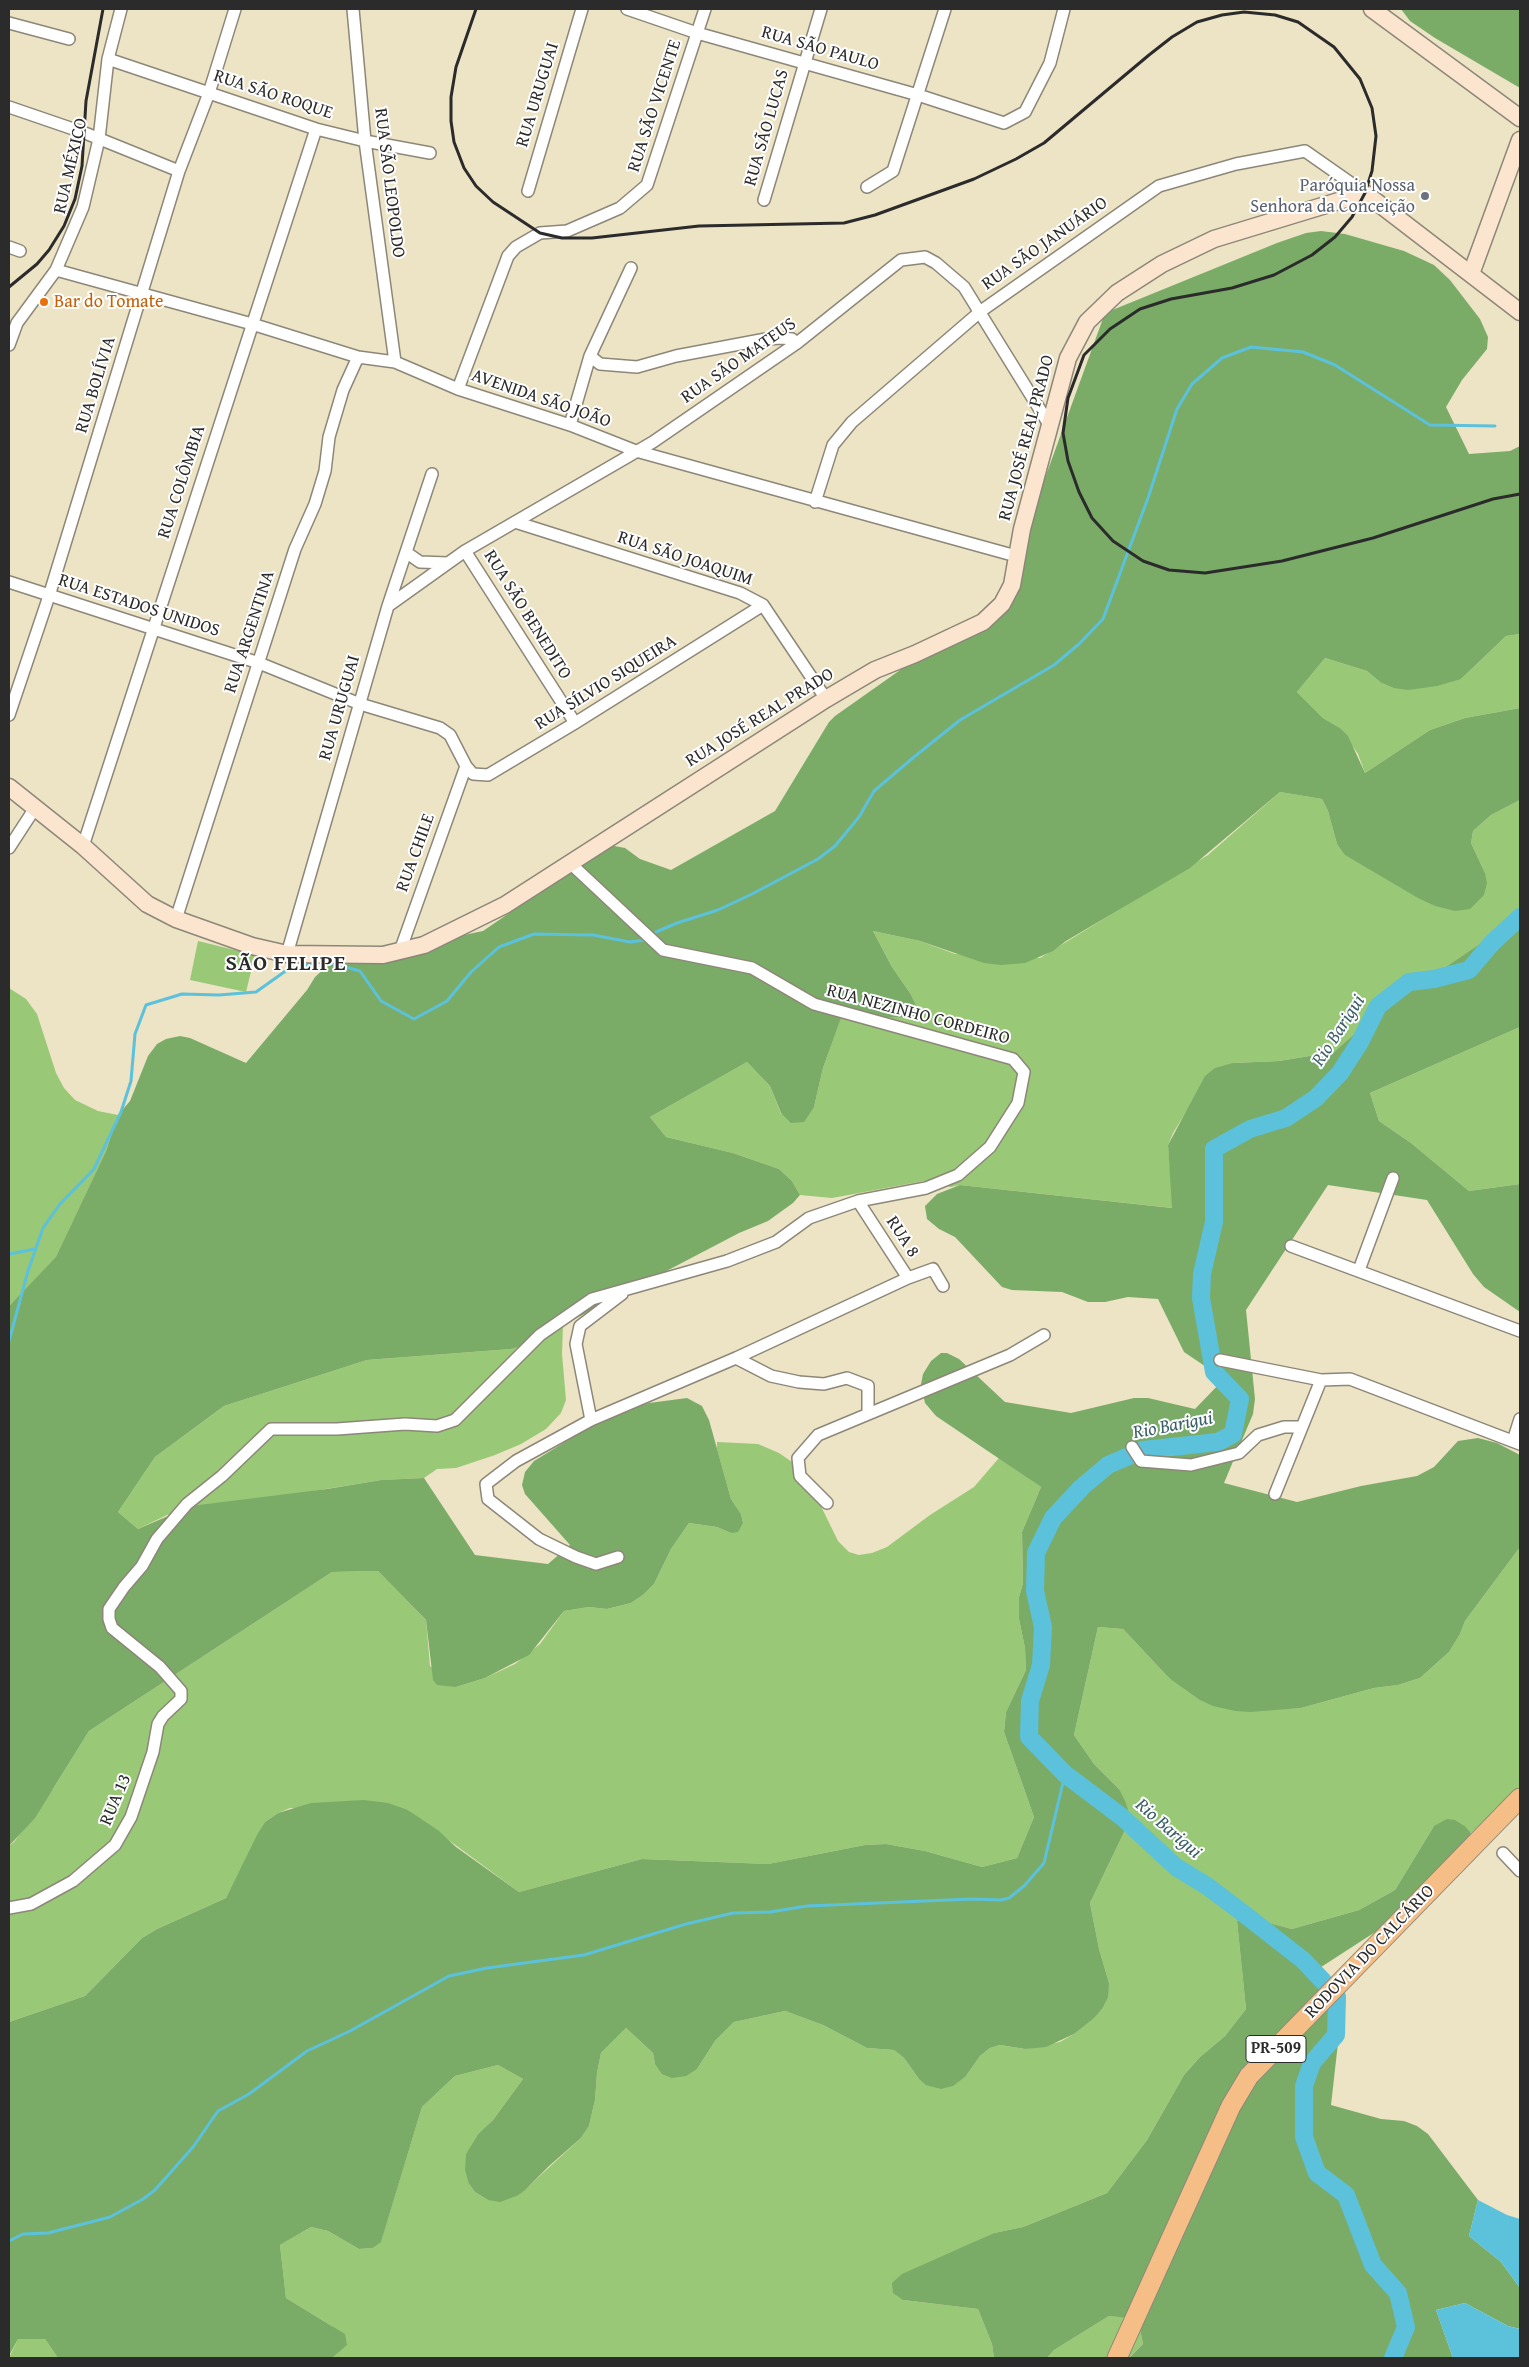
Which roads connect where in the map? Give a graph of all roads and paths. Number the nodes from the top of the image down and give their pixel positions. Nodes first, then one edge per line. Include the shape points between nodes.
1 (120, 9) edge
2 (235, 9) edge
3 (353, 9) edge
4 (582, 9) edge
5 (627, 9) edge
6 (705, 9) edge
7 (821, 9) edge
8 (945, 9) edge
9 (1064, 9) edge
10 (1372, 9) edge
11 (9, 23) edge
12 (698, 33) junction
13 (69, 39) dead end
14 (108, 59) junction
15 (804, 63) junction
16 (209, 93) junction
17 (918, 95) junction
18 (9, 107) edge
19 (1520, 118) edge
20 (316, 129) junction
21 (99, 139) junction
22 (1520, 140) edge
23 (365, 141) junction
24 (430, 153) dead end
25 (179, 171) junction
26 (867, 187) dead end
27 (528, 191) dead end
28 (1364, 193) junction
29 (764, 200) dead end
30 (9, 247) edge
31 (20, 251) dead end
32 (631, 268) dead end
33 (56, 270) junction
34 (1471, 274) junction
35 (143, 292) junction
36 (981, 311) junction
37 (1520, 312) edge
38 (13, 323) edge
39 (252, 324) junction
40 (797, 343) junction
41 (9, 345) edge
42 (590, 356) junction
43 (358, 358) junction
44 (395, 362) junction
45 (458, 389) junction
46 (570, 425) junction
47 (1050, 426) junction
48 (636, 450) junction
49 (432, 474) dead end
50 (815, 502) junction
51 (515, 522) junction
52 (466, 551) junction
53 (407, 552) junction
54 (1016, 556) junction
55 (448, 563) junction
56 (9, 582) edge
57 (49, 596) junction
58 (763, 605) junction
59 (388, 606) junction
60 (153, 629) junction
61 (259, 663) junction
62 (826, 699) junction
63 (360, 704) junction
64 (9, 715) edge
65 (575, 723) junction
66 (466, 766) junction
67 (9, 787) edge
68 (36, 808) junction
69 (82, 846) junction
70 (9, 848) edge
71 (568, 862) junction
72 (176, 919) junction
73 (400, 951) junction
74 (287, 954) junction
75 (1393, 1178) dead end
76 (858, 1201) junction
77 (1291, 1246) dead end
78 (1359, 1270) junction
79 (908, 1278) junction
80 (943, 1286) dead end
81 (630, 1289) junction
82 (1520, 1331) edge
83 (1044, 1335) dead end
84 (736, 1358) junction
85 (1220, 1360) dead end
86 (1321, 1380) junction
87 (868, 1413) junction
88 (1520, 1419) edge
89 (592, 1420) junction
90 (1302, 1428) junction
91 (1517, 1443) edge
92 (1132, 1447) dead end
93 (1275, 1494) dead end
94 (827, 1503) dead end
95 (618, 1557) dead end
96 (177, 1684) joint
97 (1520, 1798) edge
98 (1503, 1853) dead end
99 (1520, 1871) edge
100 (9, 1908) edge
101 (1117, 2358) edge

1 - 14 street, RUA MÉXICO
2 - 16 street, RUA BOLÍVIA
3 - 23 street, RUA SÃO LEOPOLDO
4 - 27 street, RUA URUGUAI
5 - 12 street, RUA SÃO PAULO
6 - 12 street, RUA SÃO VICENTE
7 - 15 street, RUA SÃO LUCAS
8 - 17 street
9 - 17 street, RUA SÃO PAULO via 1050,63 1025,112 1004,124
10 - 19 street
11 - 13 street
12 - 15 street, RUA SÃO PAULO
12 - 45 street, RUA SÃO VICENTE via 647,185 620,208 567,231 540,233 516,247 508,256
14 - 16 street, RUA SÃO ROQUE
14 - 21 street, RUA MÉXICO
15 - 17 street, RUA SÃO PAULO
15 - 29 street, RUA SÃO LUCAS
16 - 20 street, RUA SÃO ROQUE
16 - 25 street, RUA BOLÍVIA
17 - 26 street via 892,171
18 - 21 street
20 - 23 street, RUA SÃO ROQUE
20 - 39 street, RUA COLÔMBIA
21 - 25 street
21 - 33 street, RUA MÉXICO via 83,208
22 - 34 street
23 - 24 street, RUA SÃO ROQUE
23 - 44 street, RUA SÃO LEOPOLDO
25 - 35 street, RUA BOLÍVIA
28 - 34 street
28 - 36 street, RUA SÃO JANUÁRIO via 1305,150 1236,164 1159,186
28 - 47 street, RUA JOSÉ REAL PRADO via 1214,239 1162,264 1117,293 1087,322 1068,358
30 - 31 street
32 - 42 street
33 - 35 street, AVENIDA SÃO JOÃO
33 - 38 street, RUA MÉXICO
34 - 37 street
35 - 39 street, AVENIDA SÃO JOÃO
35 - 57 street, RUA BOLÍVIA
36 - 40 street, RUA SÃO MATEUS via 955,278 936,263 925,257 901,260
36 - 47 street, RUA SÃO MATEUS
36 - 50 street, RUA SÃO JANUÁRIO via 852,422 833,445
38 - 41 street, RUA MÉXICO
39 - 43 street, AVENIDA SÃO JOÃO
39 - 60 street, RUA COLÔMBIA
40 - 42 street via 792,339 766,339 637,367 600,364
40 - 48 street, RUA SÃO MATEUS via 653,442
42 - 46 street
43 - 44 street, AVENIDA SÃO JOÃO
43 - 61 street, RUA ARGENTINA via 342,390 315,504 295,549
44 - 45 street, AVENIDA SÃO JOÃO
45 - 46 street, AVENIDA SÃO JOÃO
46 - 48 street, AVENIDA SÃO JOÃO
47 - 54 street, RUA JOSÉ REAL PRADO
48 - 50 street, AVENIDA SÃO JOÃO
48 - 51 street, RUA SÃO MATEUS
49 - 53 street, RUA URUGUAI
50 - 54 street, AVENIDA SÃO JOÃO
51 - 52 street, RUA SÃO MATEUS
51 - 58 street, RUA SÃO JOAQUIM via 740,593
52 - 55 street, RUA SÃO MATEUS
52 - 65 street, RUA SÃO BENEDITO
53 - 55 street via 420,562
53 - 59 street, RUA URUGUAI
54 - 62 street, RUA JOSÉ REAL PRADO via 1012,585 1002,604 983,622 876,670
55 - 59 street, RUA SÃO MATEUS
56 - 57 street, RUA ESTADOS UNIDOS
57 - 60 street, RUA ESTADOS UNIDOS
57 - 64 street, RUA BOLÍVIA
58 - 62 street, RUA SÃO JOAQUIM
58 - 65 street, RUA SÍLVIO SIQUEIRA
59 - 63 street, RUA URUGUAI
60 - 61 street, RUA ESTADOS UNIDOS
60 - 69 street, RUA COLÔMBIA
61 - 63 street, RUA ESTADOS UNIDOS
61 - 72 street, RUA ARGENTINA
62 - 71 street, RUA JOSÉ REAL PRADO
63 - 66 street, RUA ESTADOS UNIDOS via 440,728 450,735
63 - 74 street, RUA URUGUAI
65 - 66 street, RUA SÍLVIO SIQUEIRA via 488,775 473,774
66 - 73 street, RUA CHILE
67 - 68 street, RUA JOSÉ REAL PRADO
68 - 69 street, RUA JOSÉ REAL PRADO
68 - 70 street
69 - 72 street, RUA JOSÉ REAL PRADO via 147,904
71 - 73 street, RUA JOSÉ REAL PRADO via 505,905 424,945
71 - 76 street, RUA NEZINHO CORDEIRO via 663,950 752,968 814,1004 1014,1059 1024,1072 1018,1103 990,1147 958,1175 926,1188
72 - 74 street, RUA JOSÉ REAL PRADO via 252,946
73 - 74 street, RUA JOSÉ REAL PRADO via 374,955
75 - 78 street
76 - 79 street, RUA 8
76 - 81 street, RUA NEZINHO CORDEIRO via 809,1218 768,1246
77 - 78 street
78 - 82 street
79 - 80 street, RUA 8 via 933,1269
79 - 84 street
81 - 89 street via 580,1326 576,1344
81 - 96 street, RUA NEZINHO CORDEIRO via 592,1299 540,1335 456,1420 438,1426 405,1424 271,1429 260,1438 222,1476 187,1504 109,1610 112,1628 160,1666
83 - 87 street via 1010,1355
84 - 87 street via 771,1376 799,1382 824,1384 847,1378 854,1380 868,1386
84 - 89 street
85 - 86 street
86 - 90 street
86 - 91 street via 1350,1379
87 - 94 street via 818,1434 798,1458 800,1476
88 - 91 street
89 - 95 street via 516,1461 486,1484 488,1498 539,1539 576,1557 596,1564
90 - 92 street via 1284,1427 1258,1435 1240,1453 1192,1465 1141,1461
90 - 93 street
96 - 100 street, RUA 13 via 181,1699 158,1724 140,1794 115,1845 73,1881 31,1904
97 - 101 main road, RODOVIA DO CALCÁRIO / PR-509 via 1250,2076 1231,2106
98 - 99 street

